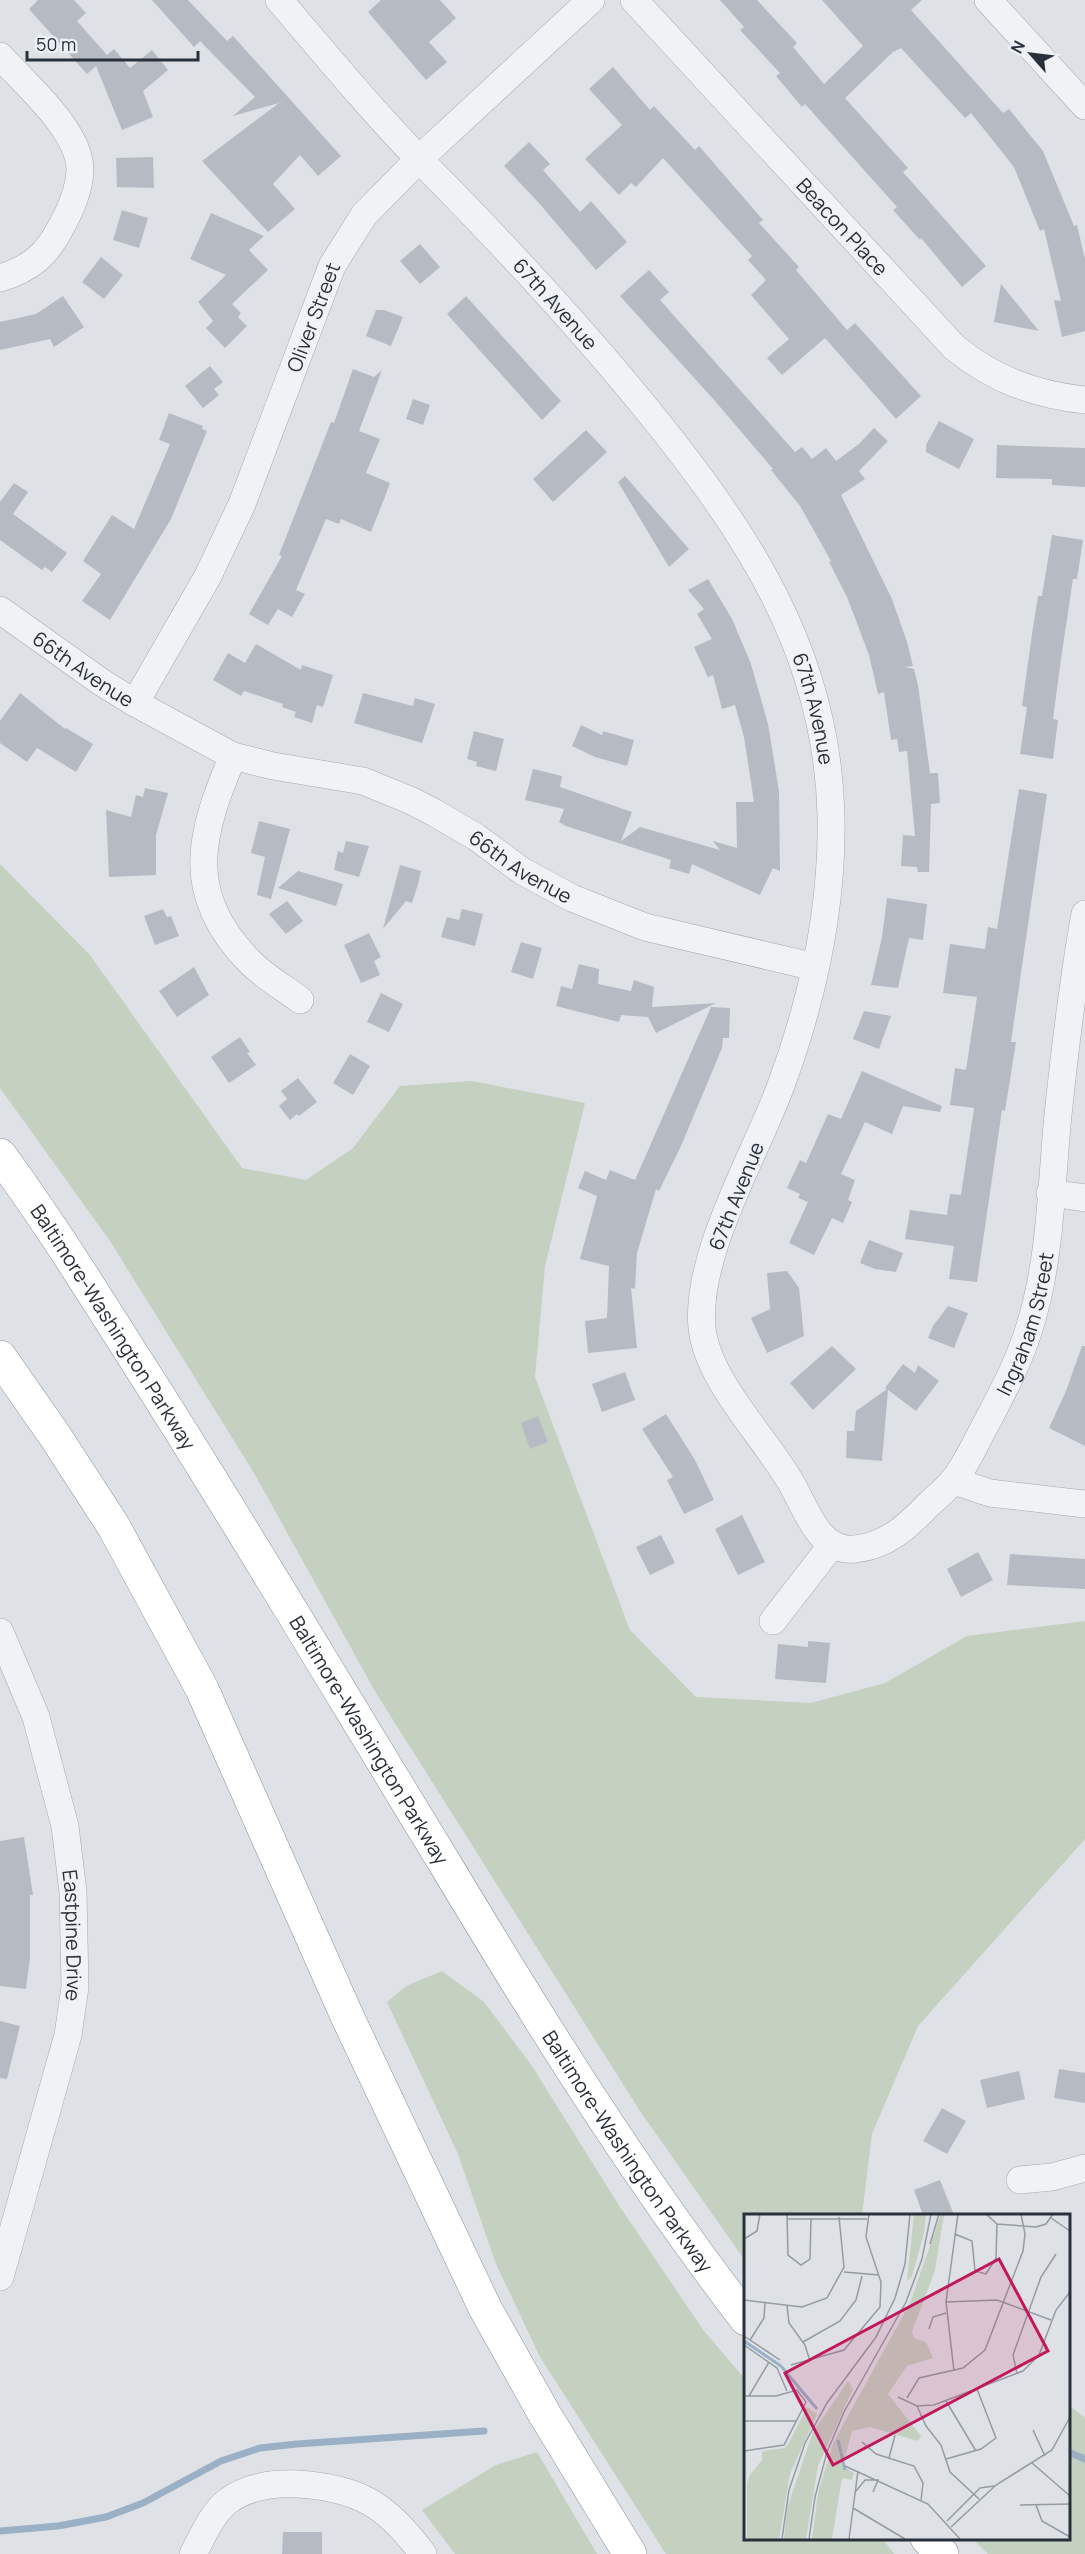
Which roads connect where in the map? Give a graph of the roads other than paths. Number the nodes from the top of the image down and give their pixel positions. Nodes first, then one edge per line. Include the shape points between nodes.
1 (279, 0) edge
2 (591, 0) edge
3 (634, 0) edge
4 (988, 0) edge
5 (0, 56) edge
6 (1085, 106) edge
7 (419, 159) junction
8 (0, 278) edge
9 (1085, 400) edge
10 (0, 610) edge
11 (135, 703) junction
12 (233, 756) junction
13 (1085, 914) edge
14 (815, 967) junction
15 (300, 1000) dead end
16 (0, 1155) edge
17 (1050, 1193) junction
18 (1085, 1198) edge
19 (0, 1357) edge
20 (954, 1481) junction
21 (1085, 1504) edge
22 (831, 1546) junction
23 (773, 1621) dead end
24 (0, 1632) edge
25 (1085, 2168) edge
26 (1020, 2180) dead end
27 (2, 2264) edge
28 (744, 2316) edge
29 (928, 2539) edge
30 (193, 2554) edge
31 (423, 2554) edge
32 (630, 2554) edge
33 (942, 2554) edge

1 - 7 street, 67th Avenue
2 - 7 street, Oliver Street
3 - 9 street, Beacon Place via 954,347 974,364 1009,382
4 - 6 street
5 - 8 street via 71,139 80,171 66,219 44,255 17,273
7 - 11 street, Oliver Street via 364,215 332,266 242,504 208,576
7 - 14 street, 67th Avenue via 555,300 619,375 713,495 766,577 812,686 824,738 831,808 831,871
10 - 11 street, 66th Avenue
11 - 12 street, 66th Avenue
12 - 14 street, 66th Avenue via 372,784 435,813 522,871 572,898 645,927
12 - 15 street via 207,831 204,876 210,905 250,962
13 - 17 street, Ingraham Street
14 - 22 street, 67th Avenue via 800,1029 779,1090 710,1260 702,1331 713,1368
16 - 28 highway, Baltimore-Washington Parkway via 74,1261 199,1459 569,2065
17 - 18 street
17 - 20 street, Ingraham Street via 1042,1270 1031,1325 1013,1372
19 - 32 highway via 114,1527 191,1669 347,2016 485,2308
20 - 21 street via 990,1493
20 - 22 street, Ingraham Street via 901,1532 878,1545 843,1550
22 - 23 street
24 - 27 street, Eastpine Drive via 36,1717 65,1826 73,1892 75,1987 68,2035
25 - 26 street
29 - 33 highway
30 - 31 street via 211,2520 228,2502 251,2489 279,2483 326,2486 367,2499 397,2522

